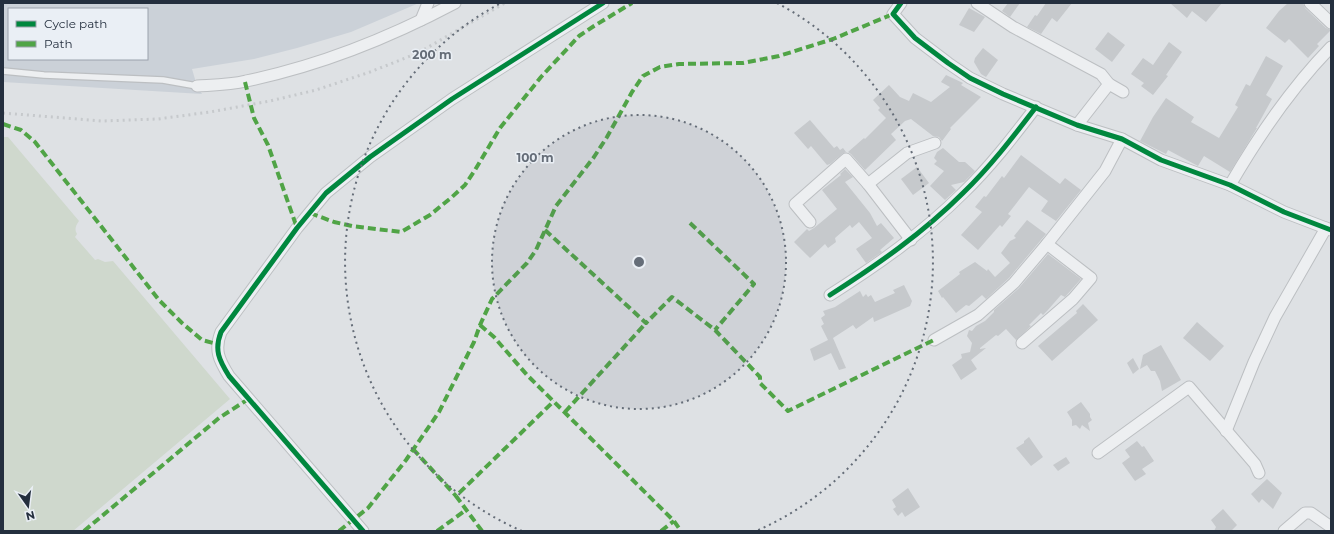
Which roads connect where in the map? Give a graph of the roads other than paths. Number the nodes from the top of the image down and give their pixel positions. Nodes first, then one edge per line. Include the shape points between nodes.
1 (428, 3) edge
2 (455, 3) edge
3 (603, 3) edge
4 (901, 3) edge
5 (977, 3) edge
6 (1310, 3) edge
7 (421, 20) junction
8 (1331, 23) edge
9 (1331, 47) edge
10 (3, 71) edge
11 (1108, 84) junction
12 (197, 86) joint
13 (1124, 92) dead end
14 (1036, 107) junction
15 (1077, 125) junction
16 (1122, 140) junction
17 (935, 143) dead end
18 (868, 184) junction
19 (1230, 185) junction
20 (810, 222) dead end
21 (1329, 229) edge
22 (911, 240) junction
23 (1048, 244) junction
24 (830, 295) dead end
25 (934, 340) dead end
26 (1022, 342) dead end
27 (1226, 431) junction
28 (1098, 453) dead end
29 (1259, 472) dead end
30 (1331, 527) edge
31 (363, 531) edge
32 (1284, 531) edge

1 - 7 street
2 - 7 street
3 - 31 street via 452,100 370,157 335,185 297,228 221,332 217,344 218,353 230,376
4 - 14 street via 893,14 915,38 948,64 970,78
5 - 11 street via 1014,28 1101,74
6 - 8 street
7 - 12 street via 366,45 301,67 245,82
9 - 19 street via 1277,110
10 - 12 lane via 163,80
11 - 13 street
11 - 15 street
14 - 15 street
14 - 22 street via 962,194
15 - 16 street
16 - 19 street via 1161,160
16 - 23 street via 1105,170
17 - 18 street via 907,153
18 - 20 street via 846,159 795,204
18 - 22 street
19 - 21 street via 1284,212
21 - 27 street via 1275,317
22 - 24 street
23 - 25 street via 1014,283 978,315
23 - 26 street via 1091,278 1073,299
27 - 28 street via 1189,387
27 - 29 street
30 - 32 street via 1311,513 1306,513

